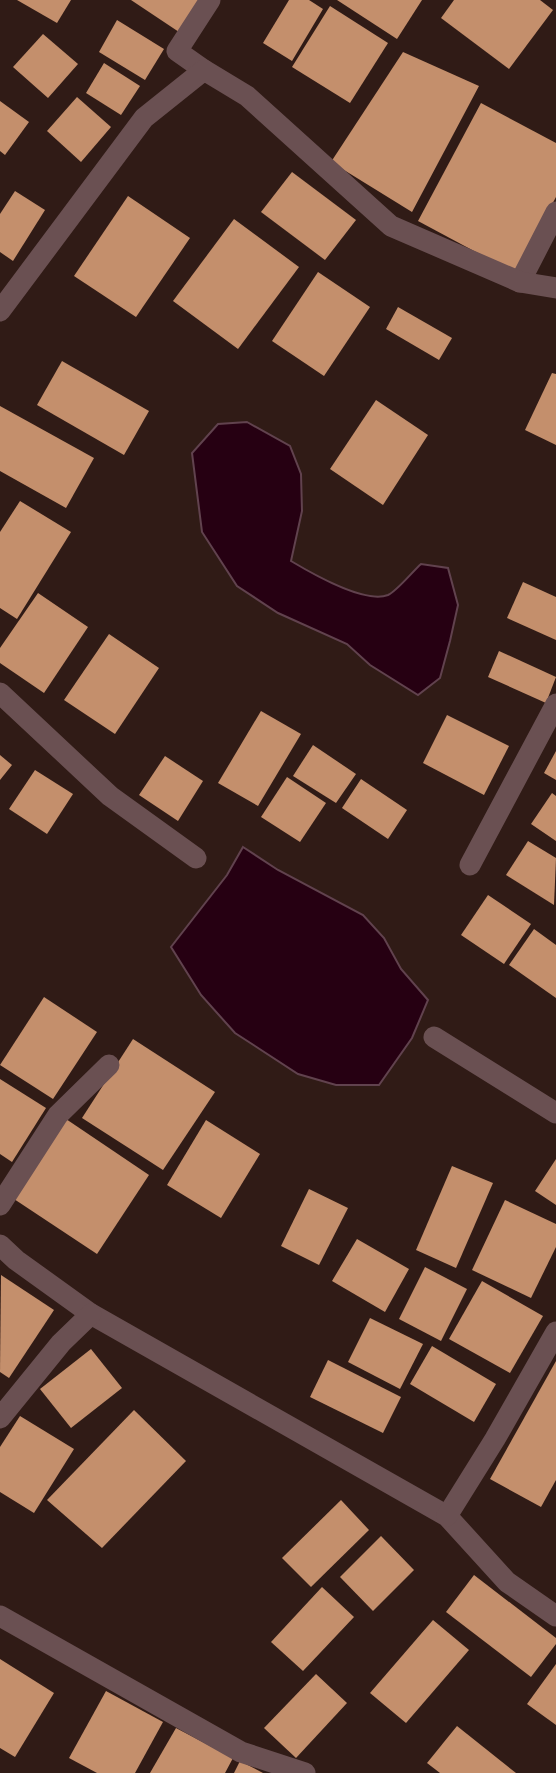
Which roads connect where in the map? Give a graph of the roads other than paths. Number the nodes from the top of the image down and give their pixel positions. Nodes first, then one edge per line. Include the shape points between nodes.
1 (210, 0) edge
2 (204, 70) junction
3 (556, 212) edge
4 (520, 282) junction
5 (556, 288) edge
6 (0, 311) edge
7 (0, 693) edge
8 (556, 704) edge
9 (196, 858) dead end
10 (471, 866) dead end
11 (434, 1037) dead end
12 (109, 1065) dead end
13 (556, 1113) edge
14 (0, 1205) edge
15 (0, 1245) edge
16 (91, 1314) junction
17 (556, 1332) edge
18 (0, 1418) edge
19 (447, 1516) junction
20 (0, 1616) edge
21 (556, 1616) edge
22 (305, 1773) edge

1 - 2 street via 177,51
2 - 4 street via 247,96 391,226
2 - 6 street via 144,118
3 - 4 street
4 - 5 street
7 - 9 street via 110,796
8 - 10 street
11 - 13 street
12 - 14 street via 58,1115
15 - 16 street
16 - 18 street
16 - 19 street
17 - 19 street
19 - 21 street via 507,1582
20 - 22 street via 240,1752

